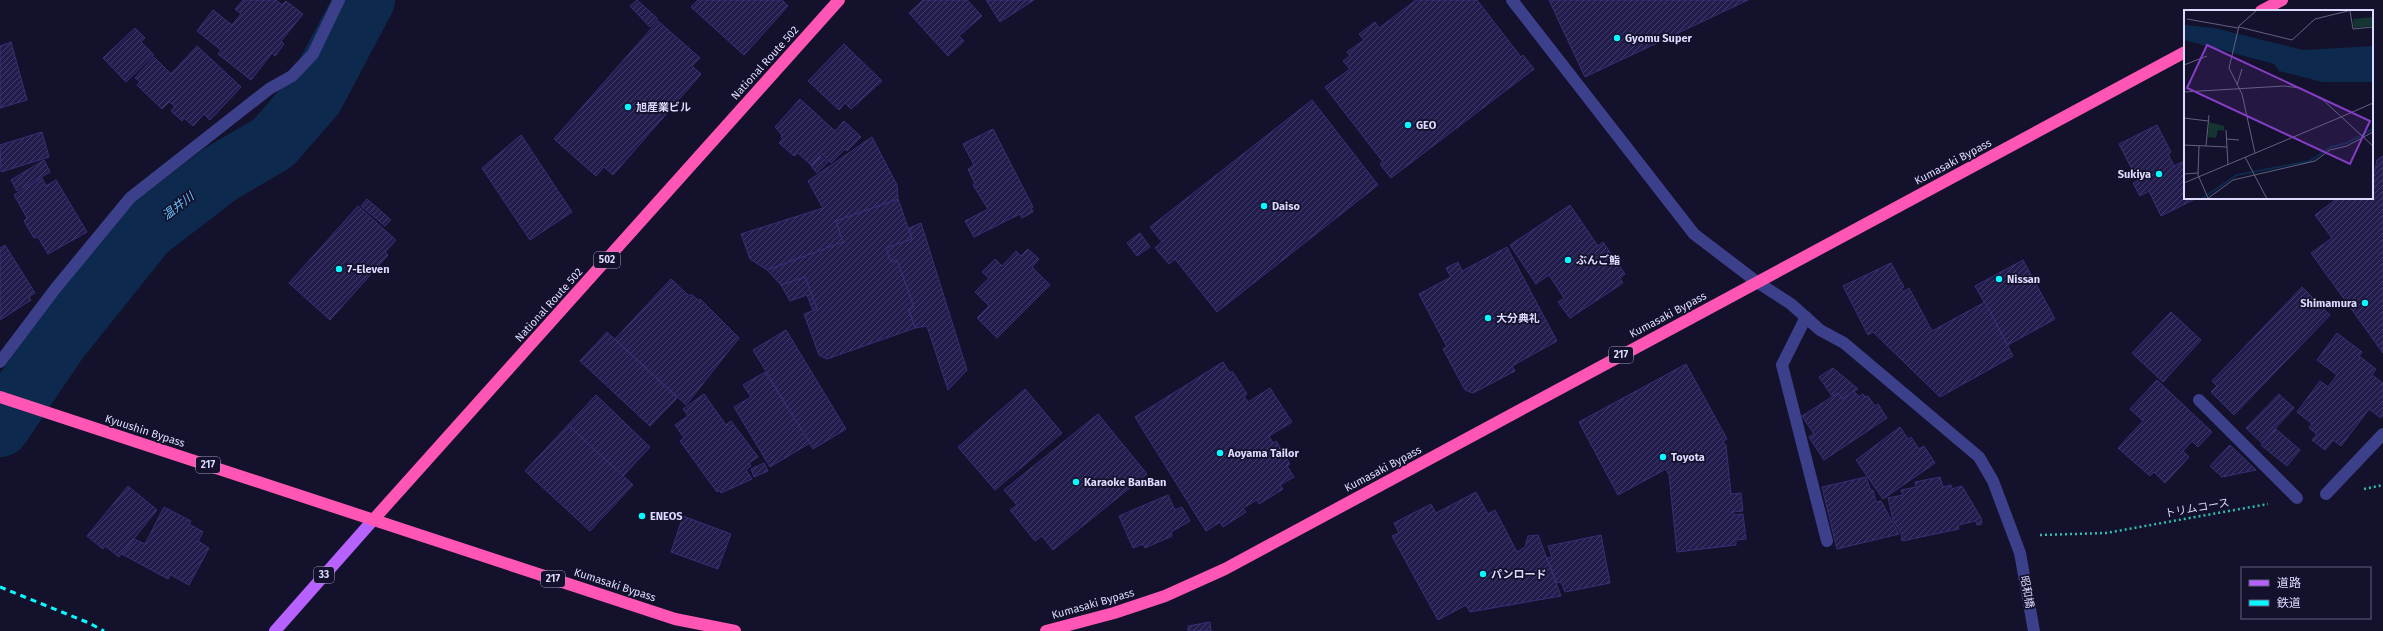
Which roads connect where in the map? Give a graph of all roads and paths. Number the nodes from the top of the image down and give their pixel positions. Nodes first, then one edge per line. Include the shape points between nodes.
1 (339, 0) edge
2 (839, 0) edge
3 (1512, 0) edge
4 (2282, 0) edge
5 (2263, 10) edge
6 (2184, 53) edge
7 (1757, 282) junction
8 (1806, 317) junction
9 (0, 362) edge
10 (0, 397) edge
11 (2199, 400) dead end
12 (2383, 434) edge
13 (2383, 485) edge
14 (2326, 494) joint
15 (2297, 498) joint
16 (374, 519) junction
17 (2013, 536) junction
18 (1827, 542) dead end
19 (275, 631) edge
20 (735, 631) edge
21 (1046, 631) edge
22 (2034, 631) edge

1 - 9 street via 313,54 292,76 269,89 130,198 54,289
2 - 16 highway, National Route 502 / 502
3 - 7 street, 昭和橋 via 1694,234
4 - 5 highway
6 - 7 highway, Kumasaki Bypass / 217
7 - 8 street, 昭和橋
7 - 21 highway, Kumasaki Bypass / 217 via 1225,569 1165,596
8 - 17 street, 昭和橋 via 1820,330 1844,343 1979,457 1993,481
8 - 18 street via 1782,365
10 - 16 highway, Kyuushin Bypass / 217
11 - 15 street
12 - 14 street
13 - 14 path
15 - 17 path, トリムコース via 2106,533
16 - 19 main road, 33
16 - 20 highway, Kumasaki Bypass / 217 via 675,619
17 - 22 street, 昭和橋 via 2020,553

